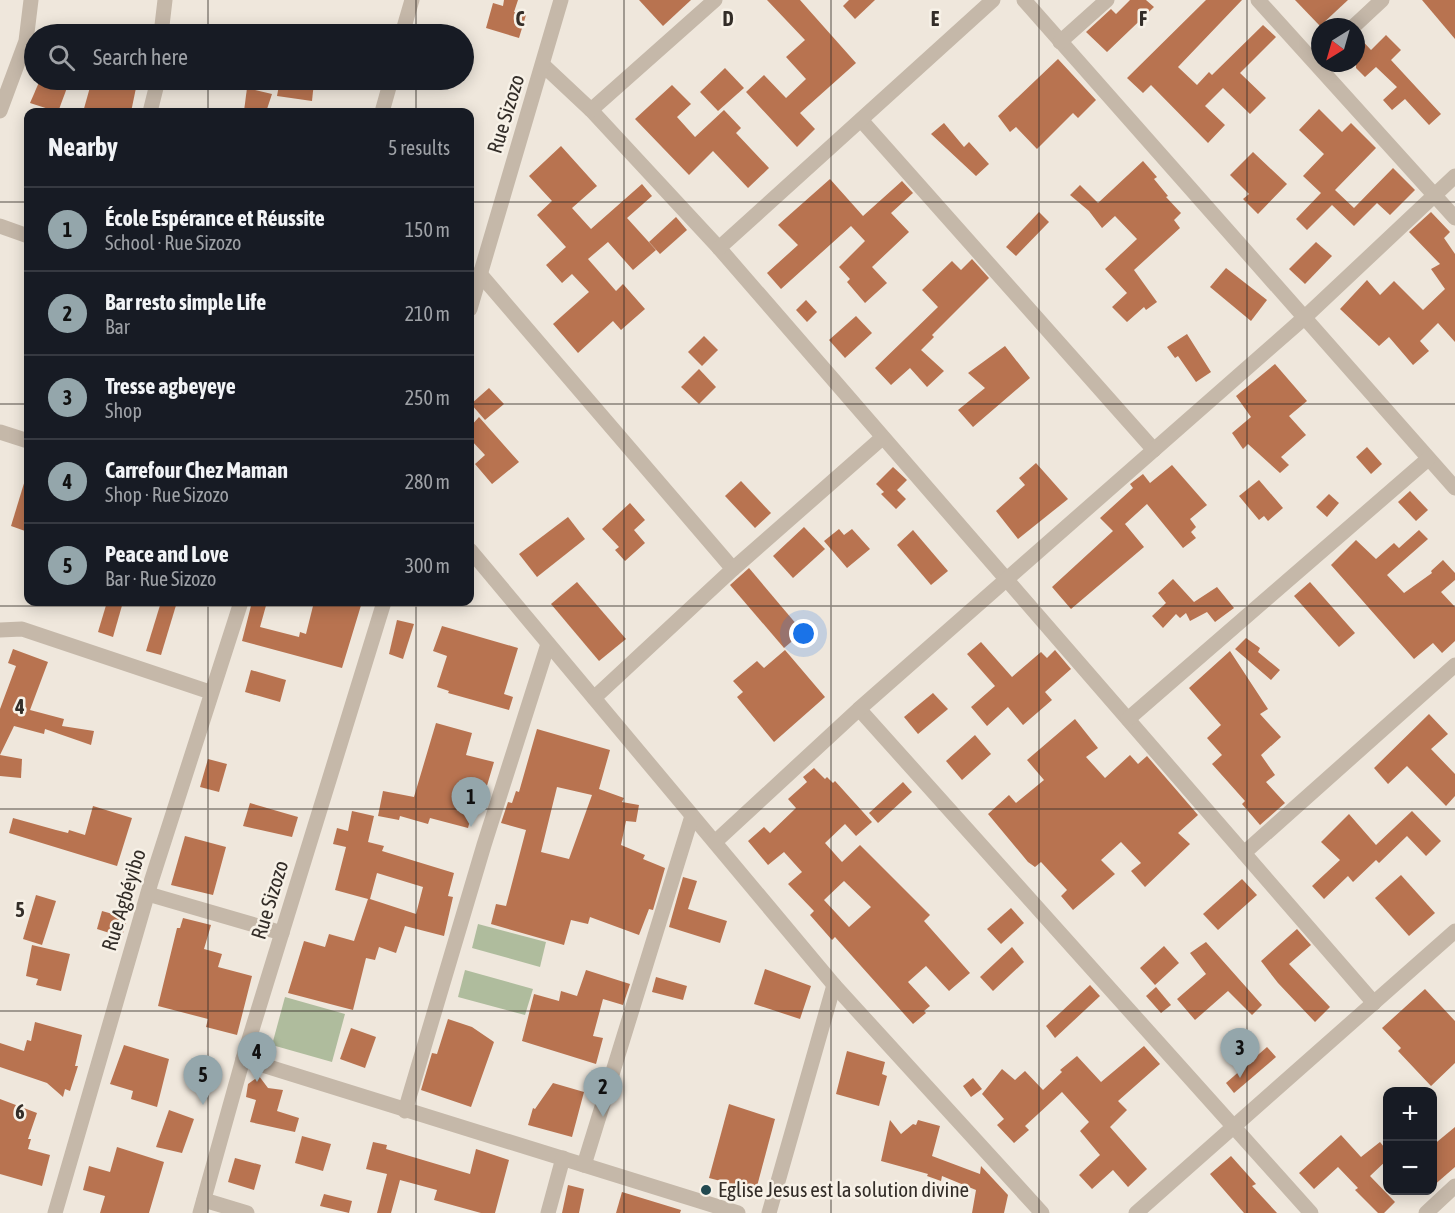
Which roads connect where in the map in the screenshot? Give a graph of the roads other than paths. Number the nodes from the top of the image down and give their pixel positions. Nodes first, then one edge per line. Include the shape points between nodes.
1 (31, 0) edge
2 (165, 0) edge
3 (411, 0) edge
4 (561, 0) edge
5 (715, 0) edge
6 (993, 0) edge
7 (1024, 0) edge
8 (1107, 0) edge
9 (1258, 0) edge
10 (1382, 0) edge
11 (1363, 18) edge
12 (28, 24) edge
13 (162, 24) edge
14 (405, 24) edge
15 (1060, 42) junction
16 (24, 45) edge
17 (1311, 53) edge
18 (543, 64) junction
19 (1328, 72) edge
20 (156, 90) edge
21 (388, 90) edge
22 (151, 108) edge
23 (383, 108) edge
24 (591, 110) junction
25 (0, 111) edge
26 (861, 120) junction
27 (1455, 176) edge
28 (1434, 195) junction
29 (1455, 218) edge
30 (0, 226) edge
31 (24, 235) edge
32 (719, 248) junction
33 (475, 275) edge
34 (1304, 318) junction
35 (0, 432) edge
36 (882, 438) junction
37 (24, 440) edge
38 (1154, 450) junction
39 (1428, 459) junction
40 (1455, 488) edge
41 (474, 555) edge
42 (733, 569) junction
43 (1007, 578) junction
44 (240, 606) edge
45 (383, 606) edge
46 (0, 630) edge
47 (548, 644) junction
48 (1455, 665) edge
49 (210, 692) junction
50 (594, 698) junction
51 (859, 709) junction
52 (1128, 718) junction
53 (692, 816) junction
54 (715, 842) junction
55 (1244, 853) junction
56 (148, 894) junction
57 (1455, 931) edge
58 (282, 933) junction
59 (834, 985) junction
60 (1374, 1003) junction
61 (243, 1059) junction
62 (405, 1110) junction
63 (1235, 1125) junction
64 (563, 1158) junction
65 (584, 1165) junction
66 (1455, 1186) edge
67 (202, 1207) edge
68 (54, 1213) edge
69 (247, 1213) edge
70 (548, 1213) edge
71 (738, 1213) edge
72 (769, 1213) edge
73 (1042, 1213) edge
74 (1136, 1213) edge
75 (1311, 1213) edge
76 (1426, 1213) edge

1 - 12 street
2 - 13 street
3 - 14 street
4 - 18 street, Rue Sizozo
5 - 24 street
6 - 26 street
7 - 15 street
8 - 15 street
9 - 17 street
10 - 11 street
15 - 34 street
16 - 25 street
18 - 24 street
18 - 33 street, Rue Sizozo
19 - 28 street
20 - 22 street
21 - 23 street
24 - 32 street
26 - 32 street
26 - 38 street
27 - 28 street
28 - 29 street
28 - 34 street
30 - 31 street
32 - 36 street
33 - 42 street
34 - 38 street
34 - 39 street
35 - 37 street
36 - 42 street
36 - 43 street
38 - 43 street
39 - 40 street
39 - 52 street
41 - 47 street
42 - 50 street
43 - 51 street
43 - 52 street
44 - 49 street, Rue Agbéyibo
45 - 58 street, Rue Sizozo
46 - 49 street via 22,629
47 - 50 street
47 - 62 street
48 - 55 street
49 - 56 street, Rue Agbéyibo
50 - 53 street
51 - 54 street
51 - 63 street
52 - 55 street
53 - 54 street
53 - 65 street
54 - 59 street
55 - 60 street
56 - 58 street
56 - 68 street, Rue Agbéyibo
57 - 60 street
58 - 61 street, Rue Sizozo
59 - 72 street
59 - 73 street
60 - 63 street
61 - 62 street
61 - 67 street, Rue Sizozo
62 - 64 street
63 - 74 street
63 - 75 street
64 - 65 street
64 - 70 street
65 - 71 street
66 - 76 street
67 - 69 street

